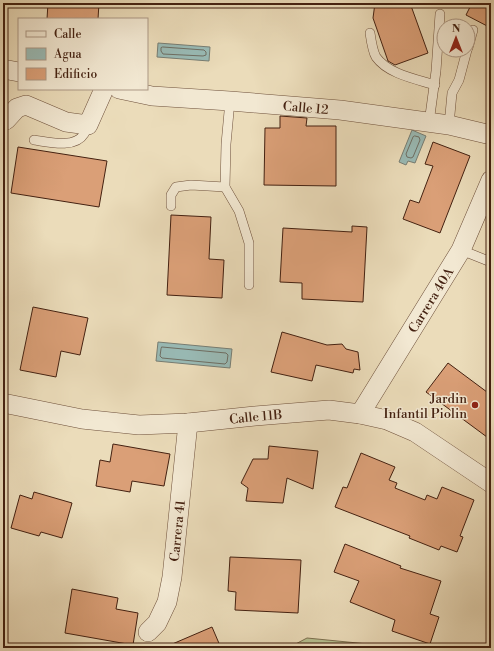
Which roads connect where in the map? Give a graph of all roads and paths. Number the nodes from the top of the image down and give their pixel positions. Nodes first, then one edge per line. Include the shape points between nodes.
1 (440, 14) dead end
2 (370, 33) dead end
3 (465, 58) edge
4 (3, 69) edge
5 (18, 72) edge
6 (434, 85) junction
7 (104, 90) edge
8 (124, 90) edge
9 (230, 101) junction
10 (6, 120) dead end
11 (429, 123) junction
12 (88, 125) junction
13 (449, 125) junction
14 (491, 135) edge
15 (34, 140) dead end
16 (491, 180) edge
17 (225, 187) junction
18 (171, 206) dead end
19 (461, 250) junction
20 (491, 262) edge
21 (249, 285) dead end
22 (3, 403) edge
23 (360, 414) junction
24 (188, 423) junction
25 (491, 483) edge
26 (148, 632) dead end

1 - 6 lane
2 - 6 lane via 376,57 388,69
3 - 13 lane via 452,94
4 - 5 street
6 - 11 lane
7 - 12 street
8 - 9 street, Calle 12 via 152,96
9 - 11 street, Calle 12 via 340,110
9 - 17 lane
10 - 12 street via 16,108 26,105 66,122
11 - 13 street, Calle 12
12 - 15 lane via 84,135 74,142 64,144
13 - 14 street, Calle 12
16 - 19 street, Carrera 40A
17 - 18 lane via 176,187 171,195
17 - 21 lane via 239,211 250,243
19 - 20 lane
19 - 23 street, Carrera 40A
22 - 24 street, Calle 11B via 82,419 139,425
23 - 24 street, Calle 11B via 329,410
23 - 25 street, Calle 11B via 387,420 415,432
24 - 26 street, Carrera 41 via 173,569 167,602 157,623

